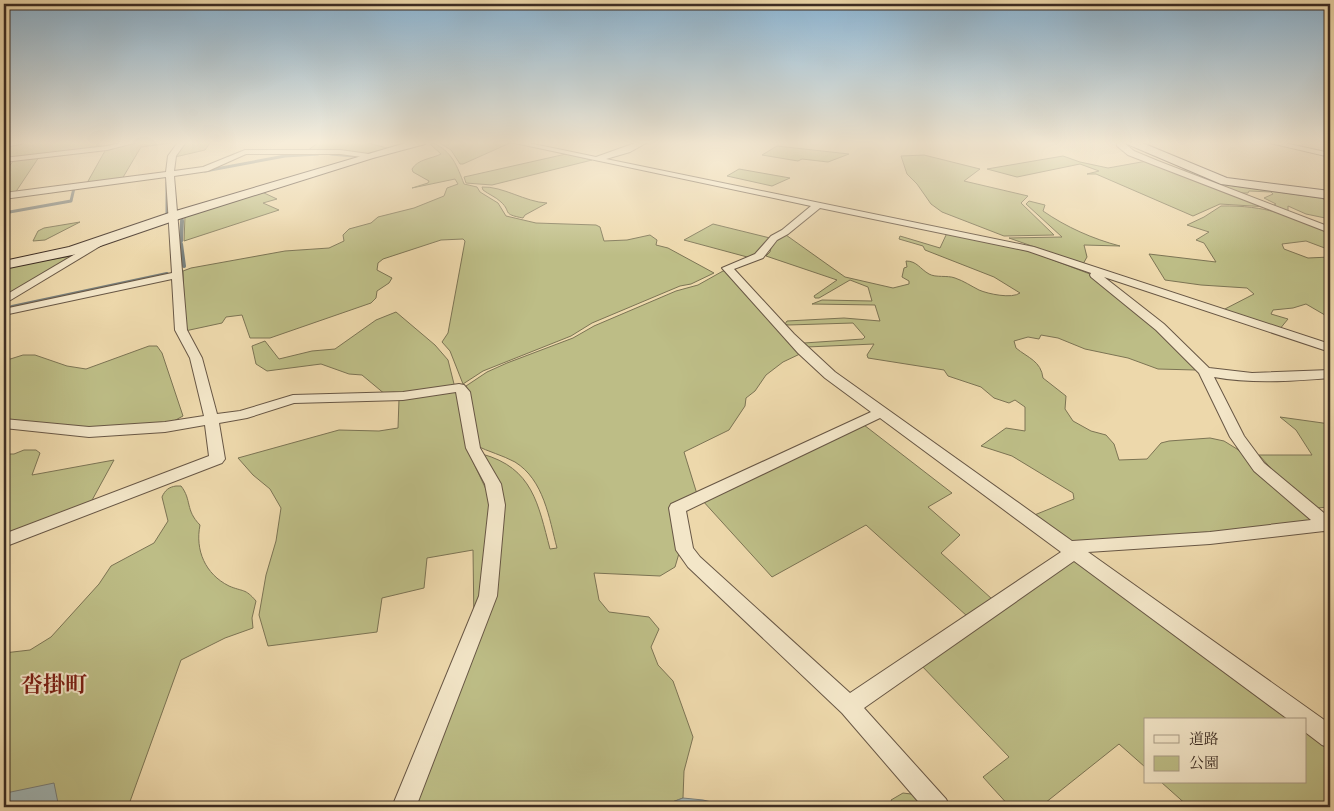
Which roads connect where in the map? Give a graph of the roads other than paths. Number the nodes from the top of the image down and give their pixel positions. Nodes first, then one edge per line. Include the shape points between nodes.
1 (126, 180) edge
2 (171, 180) edge
3 (291, 180) edge
4 (699, 180) edge
5 (1198, 180) edge
6 (1222, 180) edge
7 (1330, 195) edge
8 (4, 196) edge
9 (819, 204) junction
10 (174, 216) junction
11 (1330, 230) edge
12 (99, 243) junction
13 (4, 265) edge
14 (1084, 268) junction
15 (176, 275) junction
16 (4, 301) edge
17 (4, 312) edge
18 (1330, 348) edge
19 (1205, 371) junction
20 (1330, 374) edge
21 (882, 412) junction
22 (212, 421) junction
23 (4, 424) edge
24 (1328, 526) edge
25 (4, 541) edge
26 (1071, 550) junction
27 (849, 706) junction
28 (1304, 718) edge
29 (1306, 720) edge
30 (1330, 737) edge
31 (404, 807) edge
32 (938, 807) edge

1 - 8 street
2 - 10 street
3 - 10 street
4 - 9 street
5 - 11 street
6 - 7 street
9 - 14 street via 1030,249
9 - 21 street via 774,238 759,256 726,268 805,354 830,376
10 - 12 street
10 - 15 street
12 - 13 street via 72,252
12 - 16 street
14 - 18 street
14 - 19 street via 1160,327
15 - 17 street
15 - 22 street via 181,330 196,358
19 - 20 street via 1257,378
19 - 24 street via 1237,437 1258,467
21 - 26 street
21 - 27 street via 677,508 685,550 694,562
22 - 23 street via 89,432
22 - 25 street via 217,459
22 - 31 street via 294,399 403,396 460,388 463,392 474,448 493,484 497,505 488,596
24 - 26 street via 1083,546
26 - 27 street
26 - 28 street
27 - 32 street
29 - 30 street

